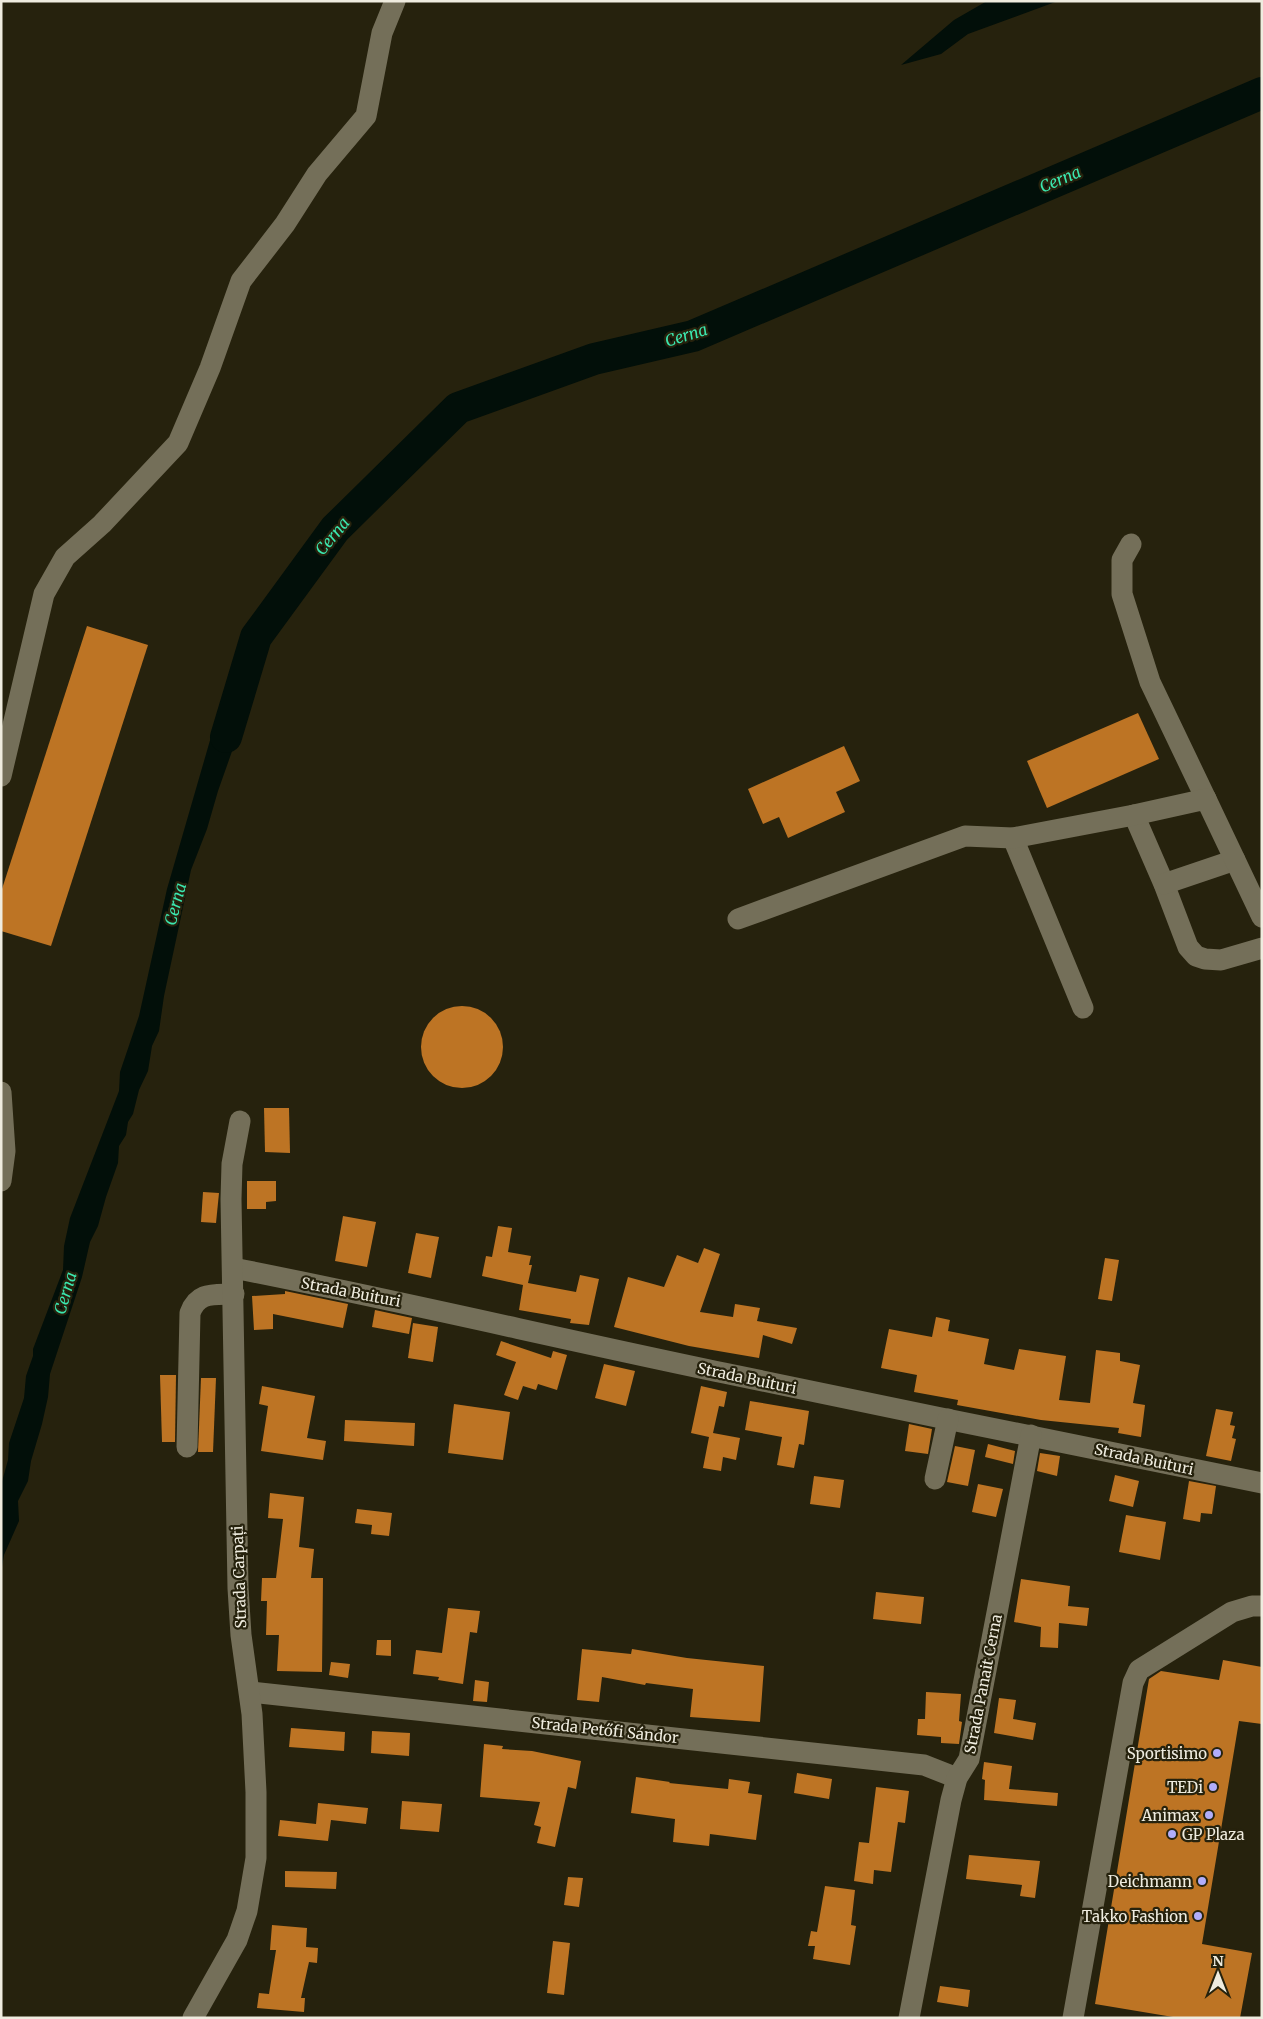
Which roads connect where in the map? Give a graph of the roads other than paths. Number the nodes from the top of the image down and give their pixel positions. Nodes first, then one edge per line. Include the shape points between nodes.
1 (395, 1) edge
2 (1131, 544) dead end
3 (1, 776) edge
4 (1206, 799) junction
5 (1134, 815) junction
6 (1013, 838) junction
7 (1235, 860) junction
8 (1164, 884) junction
9 (1262, 917) edge
10 (738, 919) dead end
11 (1262, 948) edge
12 (1083, 1008) dead end
13 (1, 1092) edge
14 (240, 1121) dead end
15 (1, 1181) edge
16 (233, 1268) junction
17 (234, 1294) junction
18 (948, 1419) junction
19 (1031, 1435) junction
20 (187, 1447) dead end
21 (935, 1479) dead end
22 (1262, 1483) edge
23 (1262, 1606) edge
24 (250, 1692) junction
25 (957, 1778) junction
26 (193, 2018) edge
27 (909, 2018) edge
28 (1073, 2018) edge

1 - 3 street via 382,33 366,116 317,174 285,224 241,281 210,368 178,443 102,524 66,557 44,594
2 - 4 street via 1122,560 1122,594 1150,682
4 - 5 street
4 - 7 street
5 - 6 street
5 - 8 street
6 - 10 street via 965,836
6 - 12 street
7 - 8 street
7 - 9 street
8 - 11 street via 1188,947 1196,956 1222,960
13 - 15 street via 5,1151
14 - 16 street, Strada Carpați via 232,1164
16 - 17 street, Strada Carpați
16 - 18 street, Strada Buituri
17 - 20 street via 200,1298 190,1313
17 - 24 street, Strada Carpați via 238,1605
18 - 19 street, Strada Buituri
18 - 21 street
19 - 22 street, Strada Buituri
19 - 25 street, Strada Panait Cerna via 969,1760
23 - 28 street via 1232,1612 1139,1670 1132,1683
24 - 25 street, Strada Petőfi Sándor via 924,1765
24 - 26 street, Strada Carpați via 256,1827 247,1911 237,1940
25 - 27 street, Strada Panait Cerna

